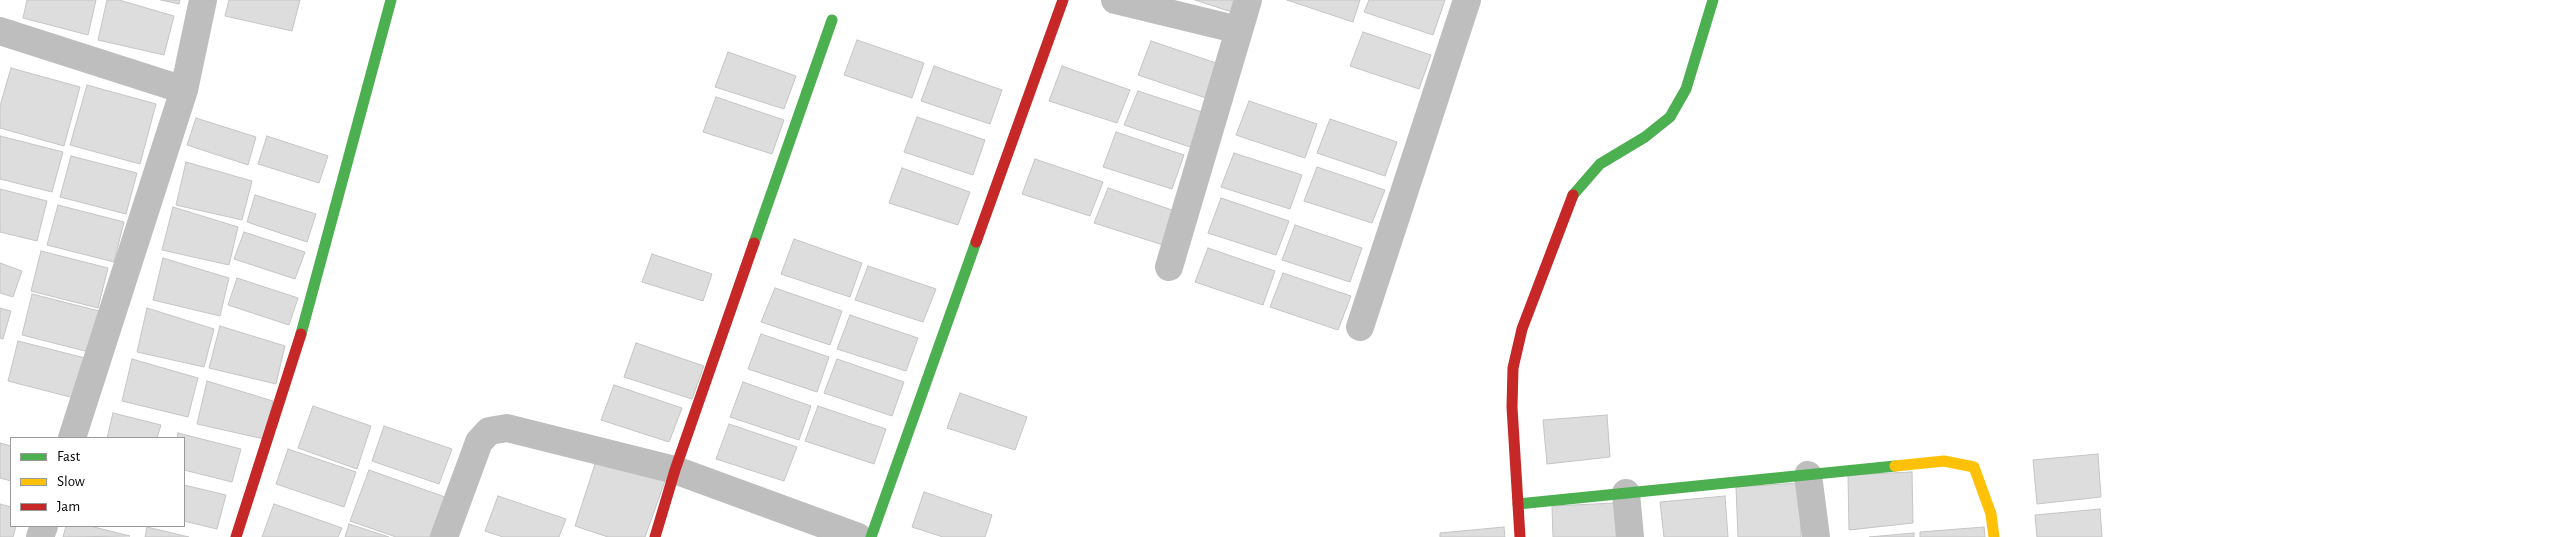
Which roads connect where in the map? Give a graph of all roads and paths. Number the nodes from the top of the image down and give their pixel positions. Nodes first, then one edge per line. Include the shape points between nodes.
1 (203, 0) edge
2 (390, 0) edge
3 (1063, 0) edge
4 (1115, 0) edge
5 (1248, 0) edge
6 (1467, 0) edge
7 (1713, 0) edge
8 (832, 20) dead end
9 (1239, 30) junction
10 (0, 31) edge
11 (184, 90) junction
12 (1169, 268) dead end
13 (1360, 327) dead end
14 (72, 437) edge
15 (675, 470) junction
16 (1808, 475) junction
17 (1626, 493) junction
18 (1518, 504) junction
19 (236, 537) edge
20 (444, 537) edge
21 (655, 537) edge
22 (858, 537) edge
23 (871, 537) edge
24 (1520, 537) edge
25 (1630, 537) edge
26 (1816, 537) edge
27 (1994, 537) edge

1 - 11 street
2 - 19 street via 300,338
3 - 23 street
4 - 9 street
5 - 9 street
6 - 13 street
7 - 18 street via 1686,89 1670,117 1600,164 1574,193 1522,329 1513,368
8 - 15 street
9 - 12 street
10 - 11 street
11 - 14 street
15 - 20 street via 507,428 489,431 479,442
15 - 21 street
15 - 22 street
16 - 17 street
16 - 26 street
16 - 27 street via 1944,461 1974,467 1991,514
17 - 18 street
17 - 25 street
18 - 24 street

